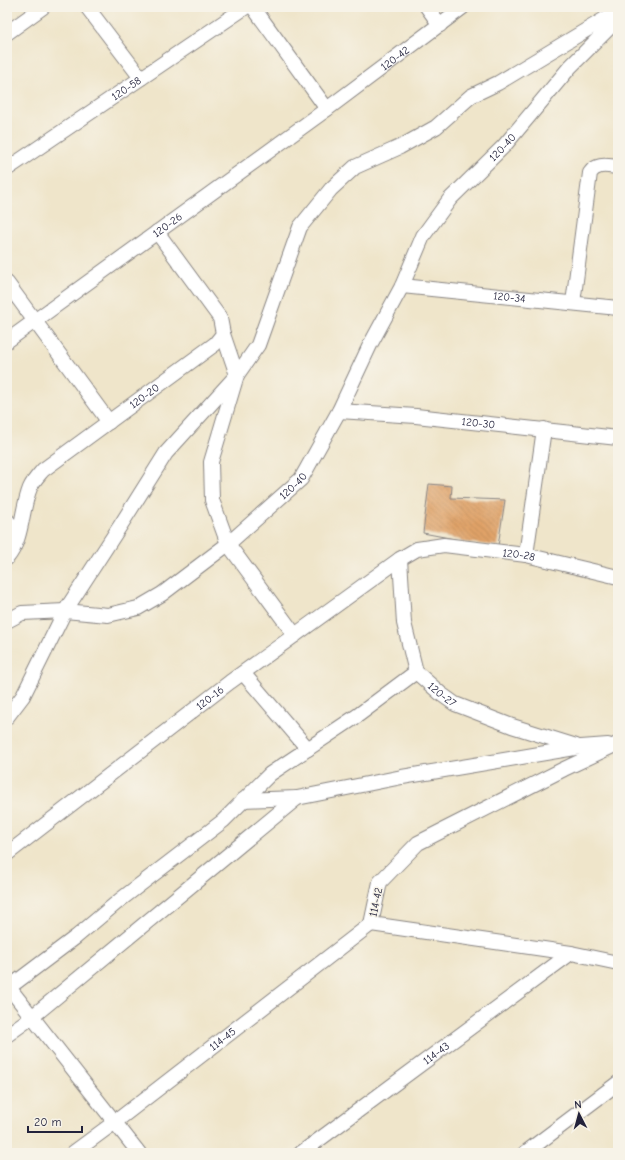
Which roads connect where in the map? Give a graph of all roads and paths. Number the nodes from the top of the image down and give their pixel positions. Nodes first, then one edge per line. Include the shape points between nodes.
1 (43, 7) edge
2 (87, 7) edge
3 (246, 7) edge
4 (253, 7) edge
5 (427, 7) edge
6 (463, 7) edge
7 (618, 11) edge
8 (618, 19) edge
9 (440, 25) junction
10 (7, 33) edge
11 (141, 78) junction
12 (327, 109) junction
13 (618, 167) edge
14 (7, 169) edge
15 (157, 232) junction
16 (7, 283) edge
17 (402, 286) junction
18 (572, 303) junction
19 (618, 308) edge
20 (36, 321) junction
21 (223, 334) junction
22 (7, 341) edge
23 (237, 376) junction
24 (339, 411) junction
25 (109, 422) junction
26 (544, 429) junction
27 (618, 438) edge
28 (7, 520) edge
29 (18, 535) junction
30 (228, 544) junction
31 (417, 549) joint
32 (526, 554) junction
33 (7, 558) edge
34 (400, 559) junction
35 (618, 577) edge
36 (65, 611) junction
37 (7, 620) edge
38 (295, 635) junction
39 (416, 672) junction
40 (243, 673) junction
41 (7, 718) edge
42 (618, 744) edge
43 (581, 747) junction
44 (308, 749) junction
45 (297, 798) junction
46 (243, 800) junction
47 (7, 854) edge
48 (371, 924) junction
49 (571, 953) junction
50 (618, 964) edge
51 (8, 987) edge
52 (32, 1017) junction
53 (7, 1035) edge
54 (618, 1083) edge
55 (115, 1122) junction
56 (73, 1153) edge
57 (139, 1153) edge
58 (301, 1153) edge
59 (525, 1153) edge

1 - 10 street
2 - 11 street
3 - 11 street, 120-58
4 - 12 street
5 - 9 street
6 - 9 street, 120-42
7 - 23 street via 498,83 471,96 436,128 354,167 336,184 300,227 258,344
8 - 17 street, 120-40 via 570,67 504,146 450,199 423,236
9 - 12 street, 120-42
11 - 14 street, 120-58
12 - 15 street, 120-26
13 - 18 street via 599,165 590,173
15 - 20 street, 120-26
15 - 21 street via 220,318
16 - 20 street
17 - 18 street, 120-34
17 - 24 street, 120-40 via 370,345
18 - 19 street, 120-34
20 - 22 street, 120-26
20 - 25 street
21 - 23 street
21 - 25 street, 120-20 via 215,344
23 - 30 street via 211,462 212,500
23 - 36 street via 166,453
24 - 26 street, 120-30
24 - 30 street, 120-40 via 301,479
25 - 29 street, 120-20 via 43,470 35,479
26 - 27 street, 120-30
26 - 32 street
28 - 29 street
29 - 33 street, 120-20 via 15,547
30 - 36 street, 120-40 via 162,594 138,608 108,615
30 - 38 street
31 - 32 street, 120-28 via 444,545
31 - 34 street, 120-16
32 - 35 street, 120-28
34 - 38 street, 120-16
34 - 39 street via 404,623
36 - 37 street, 120-40 via 22,613
36 - 41 street via 23,696
38 - 40 street, 120-16
39 - 43 street, 120-27 via 455,704 512,726
39 - 44 street
40 - 44 street
40 - 47 street, 120-16
42 - 43 street
42 - 48 street, 114-42 via 418,843 380,882
43 - 45 street
44 - 46 street via 270,774
45 - 46 street
45 - 52 street
46 - 51 street via 223,821
48 - 49 street, 114-42
48 - 55 street, 114-45
49 - 50 street, 114-42
49 - 58 street, 114-43
51 - 52 street
52 - 53 street
52 - 55 street
54 - 59 street
55 - 56 street, 114-45
55 - 57 street

